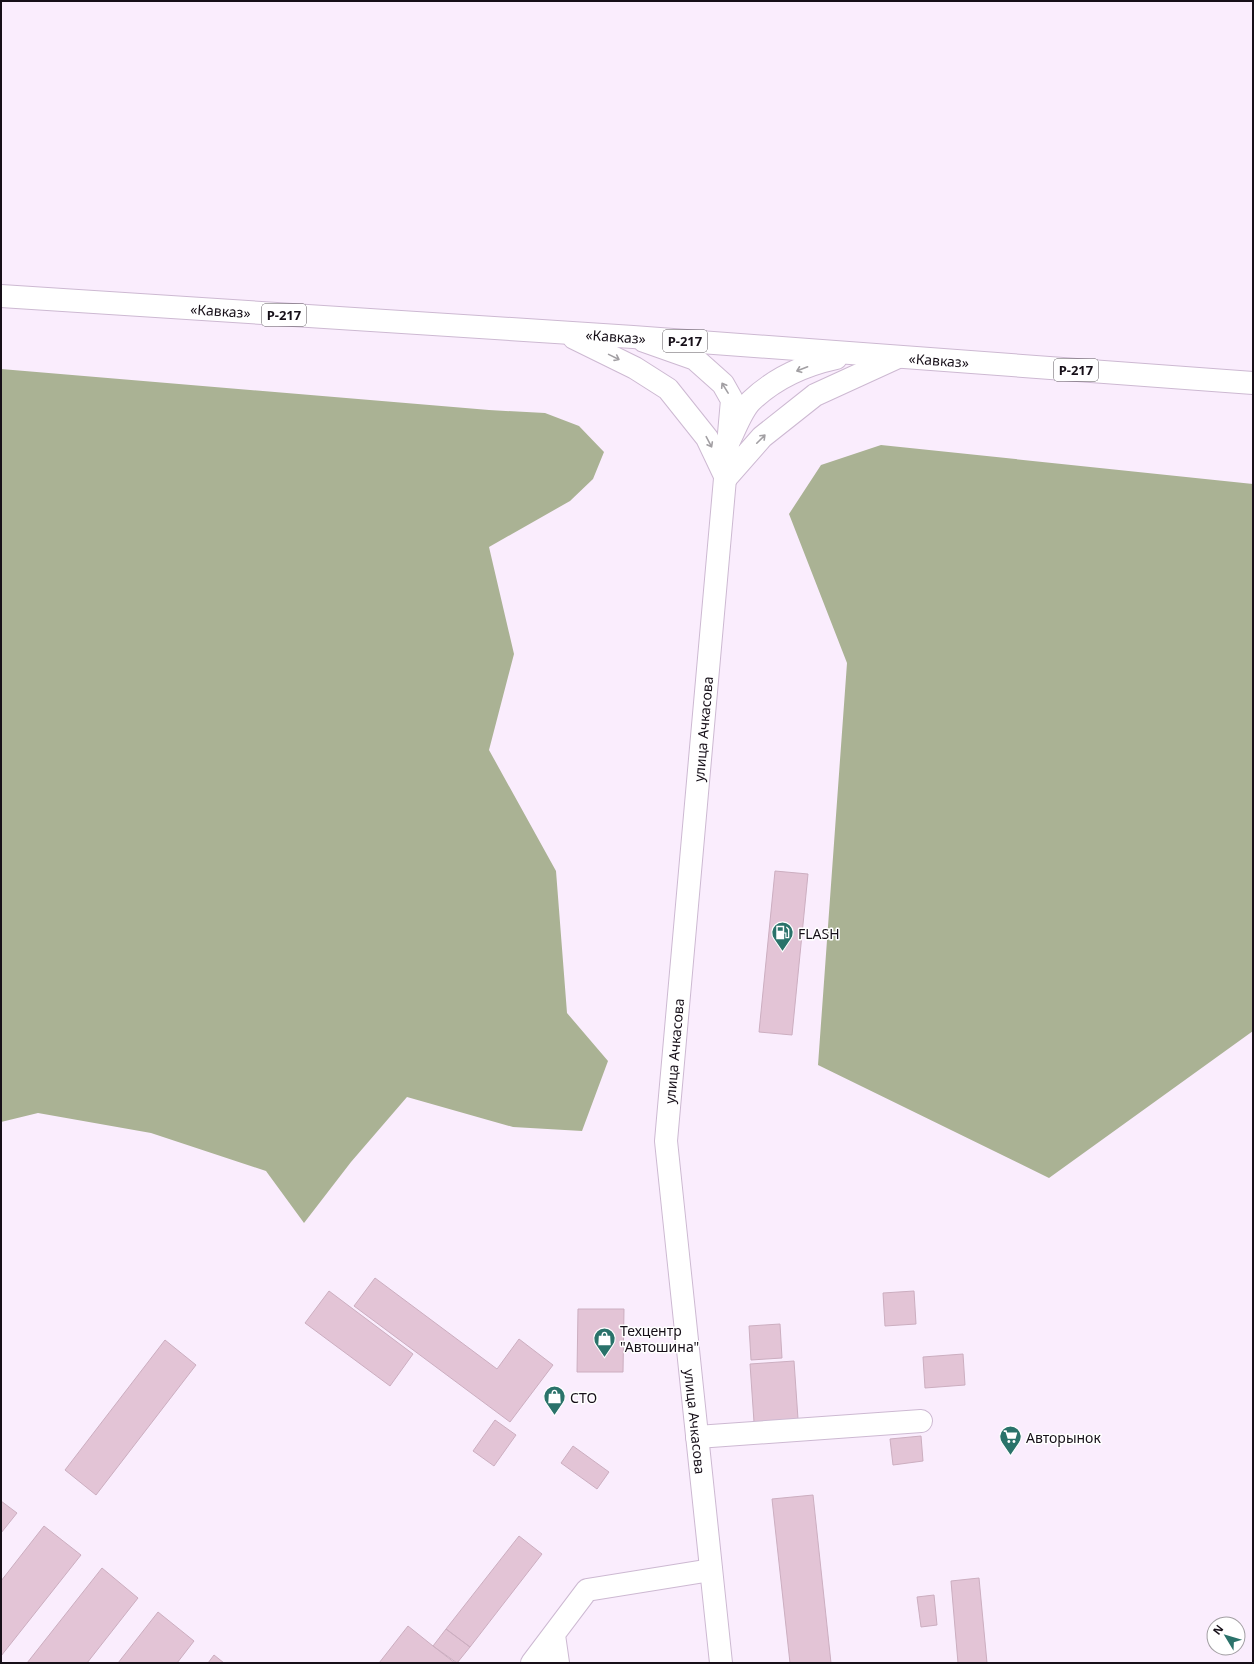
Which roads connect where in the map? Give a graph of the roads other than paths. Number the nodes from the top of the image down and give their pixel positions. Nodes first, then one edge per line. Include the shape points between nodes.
1 (1, 296) edge
2 (566, 334) junction
3 (633, 337) junction
4 (853, 354) junction
5 (898, 357) junction
6 (1253, 383) edge
7 (730, 439) junction
8 (726, 478) junction
9 (921, 1421) dead end
10 (697, 1437) junction
11 (711, 1570) junction
12 (554, 1635) junction
13 (532, 1663) edge
14 (558, 1663) edge
15 (721, 1663) edge

1 - 2 main road, «Кавказ» / Р-217
2 - 3 main road, «Кавказ» / Р-217
2 -> 8 main road via 635,368 668,389 708,438
3 - 4 main road, «Кавказ» / Р-217
7 -> 3 main road, улица Ачкасова via 732,400 723,384 695,358
4 - 5 main road, «Кавказ» / Р-217
4 -> 7 main road via 819,362 786,374 750,402
5 - 6 main road, «Кавказ» / Р-217
8 -> 5 main road via 762,438 816,395
7 - 8 main road, улица Ачкасова
8 - 10 main road, улица Ачкасова via 666,1141
9 - 10 main road
10 - 11 main road, улица Ачкасова
11 - 12 main road via 587,1590
11 - 15 main road, улица Ачкасова
12 - 13 main road
12 - 14 main road

